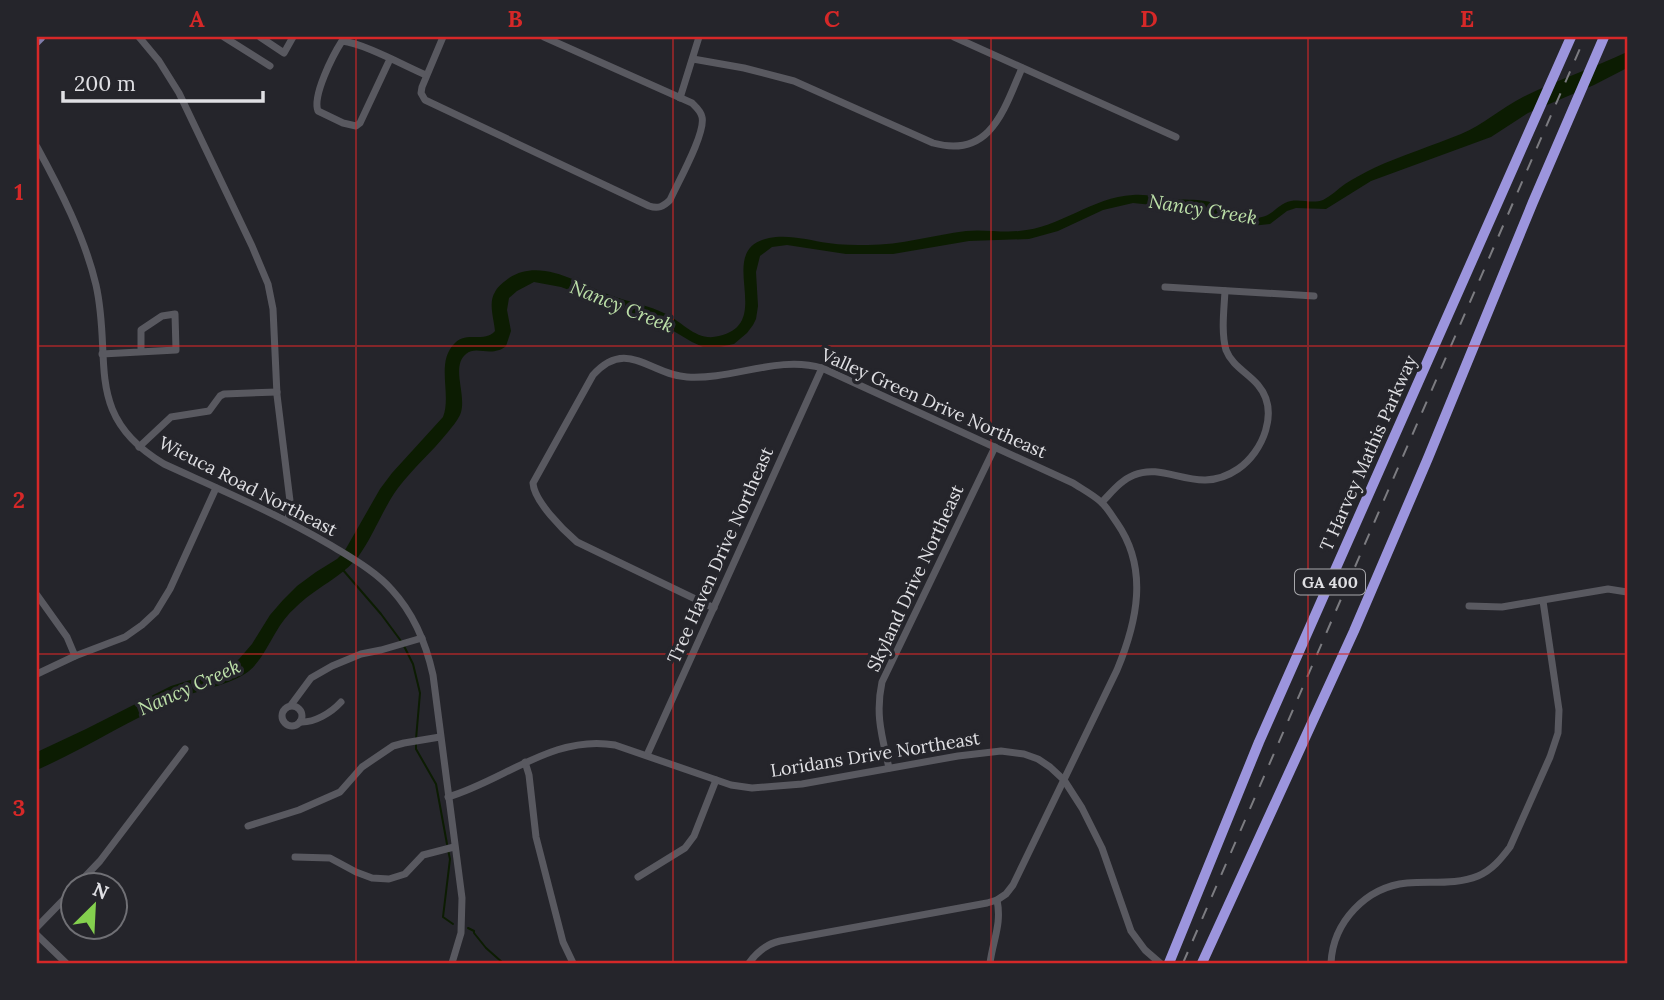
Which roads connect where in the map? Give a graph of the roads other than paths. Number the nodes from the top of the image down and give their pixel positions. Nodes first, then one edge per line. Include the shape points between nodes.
1 (41, 37) edge
2 (139, 37) edge
3 (224, 37) edge
4 (260, 37) edge
5 (293, 37) edge
6 (443, 37) edge
7 (544, 37) edge
8 (699, 37) edge
9 (954, 37) edge
10 (1571, 37) edge
11 (1604, 37) edge
12 (37, 41) edge
13 (390, 59) junction
14 (693, 59) junction
15 (270, 66) dead end
16 (1022, 68) junction
17 (426, 75) junction
18 (680, 98) junction
19 (1176, 137) dead end
20 (37, 147) edge
21 (1165, 287) dead end
22 (1225, 291) junction
23 (1314, 296) dead end
24 (141, 352) junction
25 (102, 354) junction
26 (822, 368) junction
27 (277, 392) junction
28 (139, 447) junction
29 (995, 447) junction
30 (216, 488) junction
31 (1102, 502) junction
32 (288, 521) junction
33 (1627, 592) edge
34 (37, 595) edge
35 (1543, 601) junction
36 (1469, 607) dead end
37 (714, 608) junction
38 (422, 638) junction
39 (75, 656) junction
40 (37, 674) edge
41 (341, 702) dead end
42 (291, 705) junction
43 (300, 722) junction
44 (440, 737) junction
45 (185, 749) dead end
46 (647, 755) junction
47 (525, 762) junction
48 (890, 768) junction
49 (716, 780) junction
50 (1064, 780) junction
51 (448, 797) junction
52 (248, 826) dead end
53 (450, 848) junction
54 (295, 857) dead end
55 (91, 870) edge
56 (638, 877) dead end
57 (997, 900) junction
58 (60, 903) edge
59 (37, 927) edge
60 (37, 935) edge
61 (66, 963) edge
62 (452, 963) edge
63 (573, 963) edge
64 (749, 963) edge
65 (990, 963) edge
66 (1160, 963) edge
67 (1169, 963) edge
68 (1202, 963) edge
69 (1331, 963) edge

1 - 12 main road
2 - 27 street via 179,93 268,284
3 - 15 street
4 - 5 street via 284,53
6 - 17 street
7 - 18 street
8 - 14 street
9 - 16 street
10 - 67 highway, T Harvey Mathis Parkway / GA 400 via 1259,742
11 - 68 highway, GA 400 via 1359,619
13 - 13 street via 342,41 319,90 318,111 356,126
13 - 17 street
14 - 16 street via 794,81 933,143 950,146 974,141 993,128
14 - 18 street
16 - 19 street
17 - 18 street via 421,93 428,102 654,208 670,200 702,126 698,108
20 - 25 street, Wieuca Road Northeast via 90,265 100,308
21 - 22 street
22 - 23 street
22 - 31 street via 1226,348 1260,387 1267,403 1268,420 1261,442 1245,463 1228,475 1195,481 1142,473 1123,482
24 - 24 street via 176,350 175,314 162,316 141,330
24 - 25 street
25 - 28 street, Wieuca Road Northeast via 109,401 122,428
26 - 29 street, Valley Green Drive Northeast
26 - 37 street, Tree Haven Drive Northeast
26 - 37 street, Valley Green Drive Northeast via 795,363 690,377 634,358 611,360 593,375 533,483 551,517 577,542
27 - 28 street via 224,394 209,411 171,416
27 - 32 street via 290,501
28 - 30 street, Wieuca Road Northeast
29 - 31 street, Valley Green Drive Northeast via 1073,483
29 - 48 street, Skyland Drive Northeast via 883,682 878,715
30 - 32 street, Wieuca Road Northeast
30 - 39 street via 156,612 125,637
31 - 50 street, Valley Green Drive Northeast via 1130,547 1137,598 1127,647
32 - 38 street, Wieuca Road Northeast via 374,574 404,604
33 - 35 street via 1608,590
34 - 39 street via 67,636
35 - 36 street
35 - 69 street via 1559,710 1558,733 1510,847 1479,876 1398,884 1365,899 1339,931
37 - 46 street, Tree Haven Drive Northeast
38 - 42 street via 331,666 311,678
38 - 44 street, Wieuca Road Northeast via 432,671
39 - 40 street
41 - 43 street via 335,710
42 - 43 street via 302,713
42 - 43 street via 283,710 283,720 291,726
44 - 51 street, Wieuca Road Northeast
44 - 52 street via 393,746 362,767 340,792
45 - 55 street
46 - 47 street, Loridans Drive Northeast via 596,743
46 - 49 street, Loridans Drive Northeast
47 - 51 street, Loridans Drive Northeast
47 - 63 street via 536,837 563,942
48 - 49 street, Loridans Drive Northeast via 752,788
48 - 50 street, Loridans Drive Northeast via 1010,751 1038,759
49 - 56 street via 685,848
50 - 57 street, Valley Green Drive Northeast via 1013,885
50 - 66 street, Loridans Drive Northeast via 1094,830 1136,939
51 - 53 street, Wieuca Road Northeast
53 - 54 street via 423,855 405,874 389,878 356,872 330,858
53 - 62 street, Wieuca Road Northeast via 463,918
57 - 64 street via 774,942
57 - 65 street via 999,925
58 - 59 street
60 - 61 street

